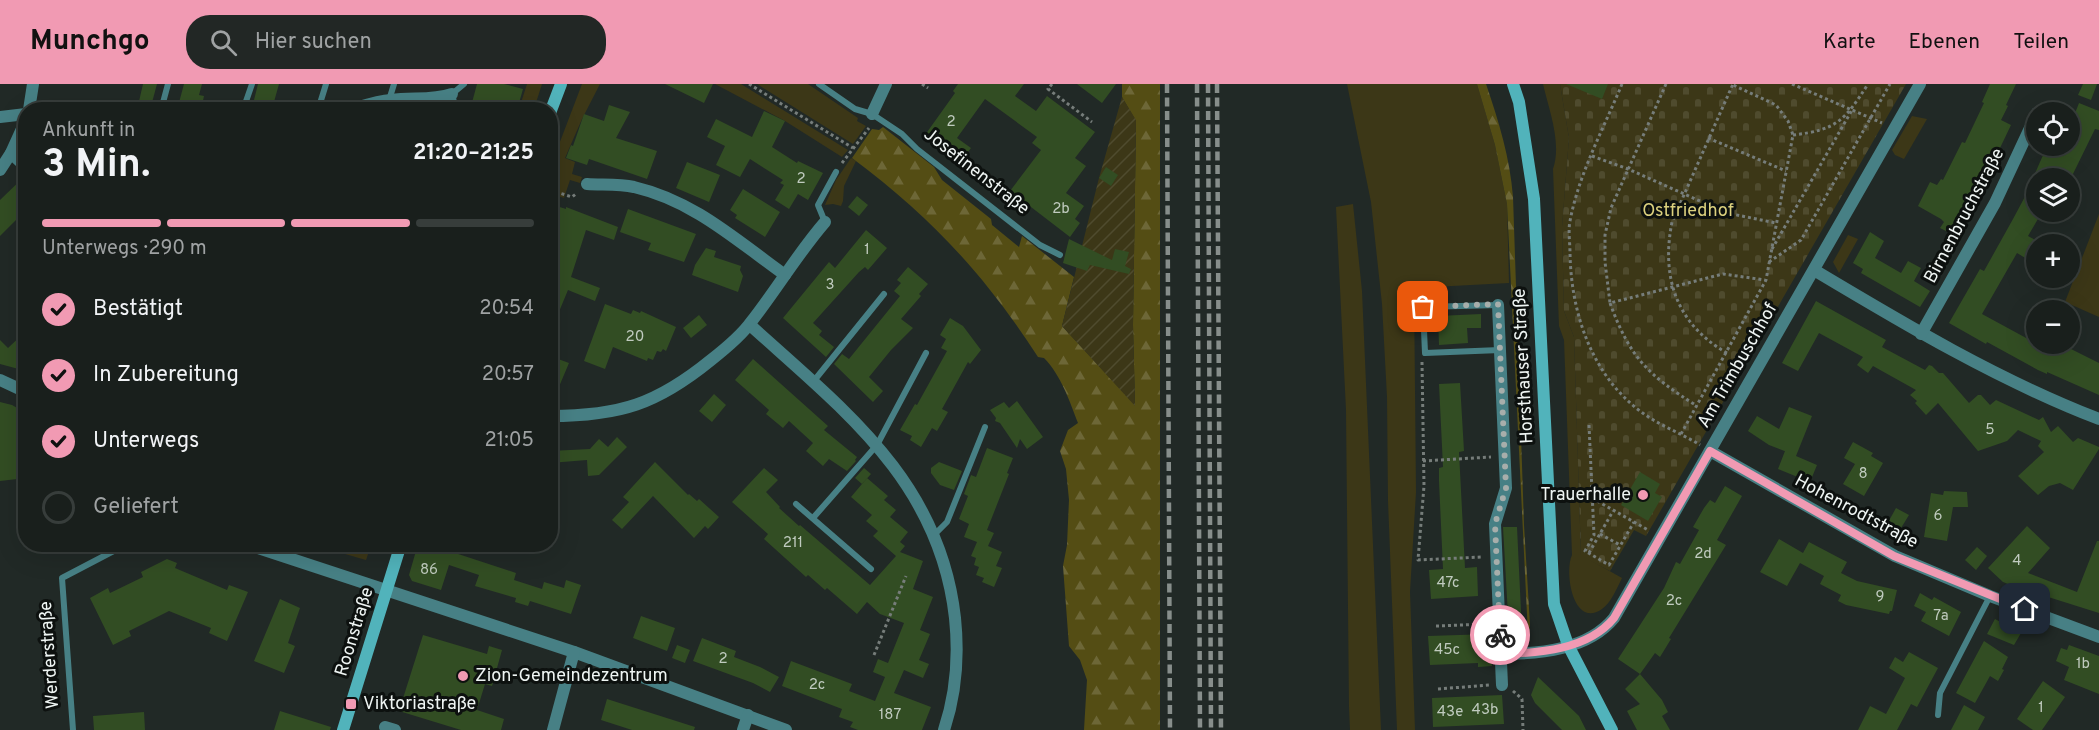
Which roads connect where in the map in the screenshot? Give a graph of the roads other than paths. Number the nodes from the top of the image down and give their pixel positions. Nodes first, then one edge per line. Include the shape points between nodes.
1 (33, 84) edge
2 (168, 84) edge
3 (252, 84) edge
4 (326, 84) edge
5 (394, 84) edge
6 (464, 84) edge
7 (561, 84) edge
8 (819, 84) edge
9 (886, 84) edge
10 (1513, 84) edge
11 (1920, 84) edge
12 (452, 94) junction
13 (30, 102) edge
14 (163, 102) edge
15 (246, 102) edge
16 (320, 102) edge
17 (389, 102) edge
18 (401, 102) edge
19 (454, 102) edge
20 (554, 102) edge
21 (872, 114) junction
22 (18, 115) edge
23 (0, 117) edge
24 (2026, 137) edge
25 (18, 138) edge
26 (11, 153) junction
27 (18, 160) edge
28 (0, 170) edge
29 (836, 172) road end
30 (587, 184) road end
31 (825, 222) joint
32 (1060, 255) dead end
33 (1814, 270) junction
34 (785, 275) junction
35 (884, 294) dead end
36 (1498, 304) joint
37 (750, 325) junction
38 (1921, 334) junction
39 (1500, 350) junction
40 (926, 353) dead end
41 (0, 380) edge
42 (813, 382) junction
43 (18, 388) edge
44 (558, 416) edge
45 (2099, 419) edge
46 (985, 427) dead end
47 (877, 444) junction
48 (1710, 451) junction
49 (796, 504) dead end
50 (813, 518) junction
51 (934, 534) junction
52 (112, 552) edge
53 (270, 552) edge
54 (398, 552) edge
55 (871, 569) dead end
56 (386, 590) junction
57 (1990, 596) junction
58 (2099, 637) edge
59 (1568, 645) junction
60 (574, 652) junction
61 (1501, 654) junction
62 (1502, 685) road end
63 (748, 715) junction
64 (1938, 715) dead end
65 (73, 730) edge
66 (343, 730) edge
67 (554, 730) edge
68 (743, 730) edge
69 (786, 730) edge
70 (944, 730) edge
71 (1612, 730) edge

1 - 13 street
2 - 14 lane
3 - 15 lane
4 - 16 lane
5 - 17 lane
6 - 12 lane
7 - 20 street
8 - 21 lane, Josefinenstraße via 855,109
9 - 21 street
10 - 59 street, Horsthauser Straße via 1534,199 1554,604
11 - 33 street, Am Trimbuschhof
12 - 18 street
12 - 19 lane
21 - 32 lane, Josefinenstraße via 1040,245
22 - 23 street
24 - 38 street, Birnenbruchstraße via 1995,203
25 - 26 street
26 - 27 street
26 - 28 street
29 - 31 lane via 818,205
30 - 34 street via 633,187 697,211
31 - 34 street
33 - 38 street
33 - 48 street, Am Trimbuschhof
34 - 37 street
35 - 42 lane
36 - 39 street, Horsthauser Straße
36 - 39 lane via 1423,307 1425,354
37 - 42 street
37 - 44 street via 696,372 648,401 602,414
38 - 45 street via 2010,381
39 - 61 street, Horsthauser Straße via 1506,488 1495,524
40 - 47 lane
41 - 43 street
42 - 47 street
46 - 51 lane via 947,522
47 - 50 lane
47 - 51 street via 910,488
48 - 57 street, Hohenrodtstraße via 1894,556
48 - 59 street, Am Trimbuschhof via 1614,618 1595,635
49 - 50 lane
50 - 55 lane
51 - 70 street via 956,625 955,685
52 - 65 lane, Werderstraße via 62,578
53 - 56 street
54 - 56 street, Roonstraße
56 - 60 street
56 - 66 street, Roonstraße
57 - 58 street, Hohenrodtstraße
57 - 64 lane via 1940,693
59 - 61 street via 1544,652
59 - 71 street, Horsthauser Straße
60 - 63 street
60 - 67 street
61 - 62 street, Horsthauser Straße
63 - 68 street
63 - 69 street

